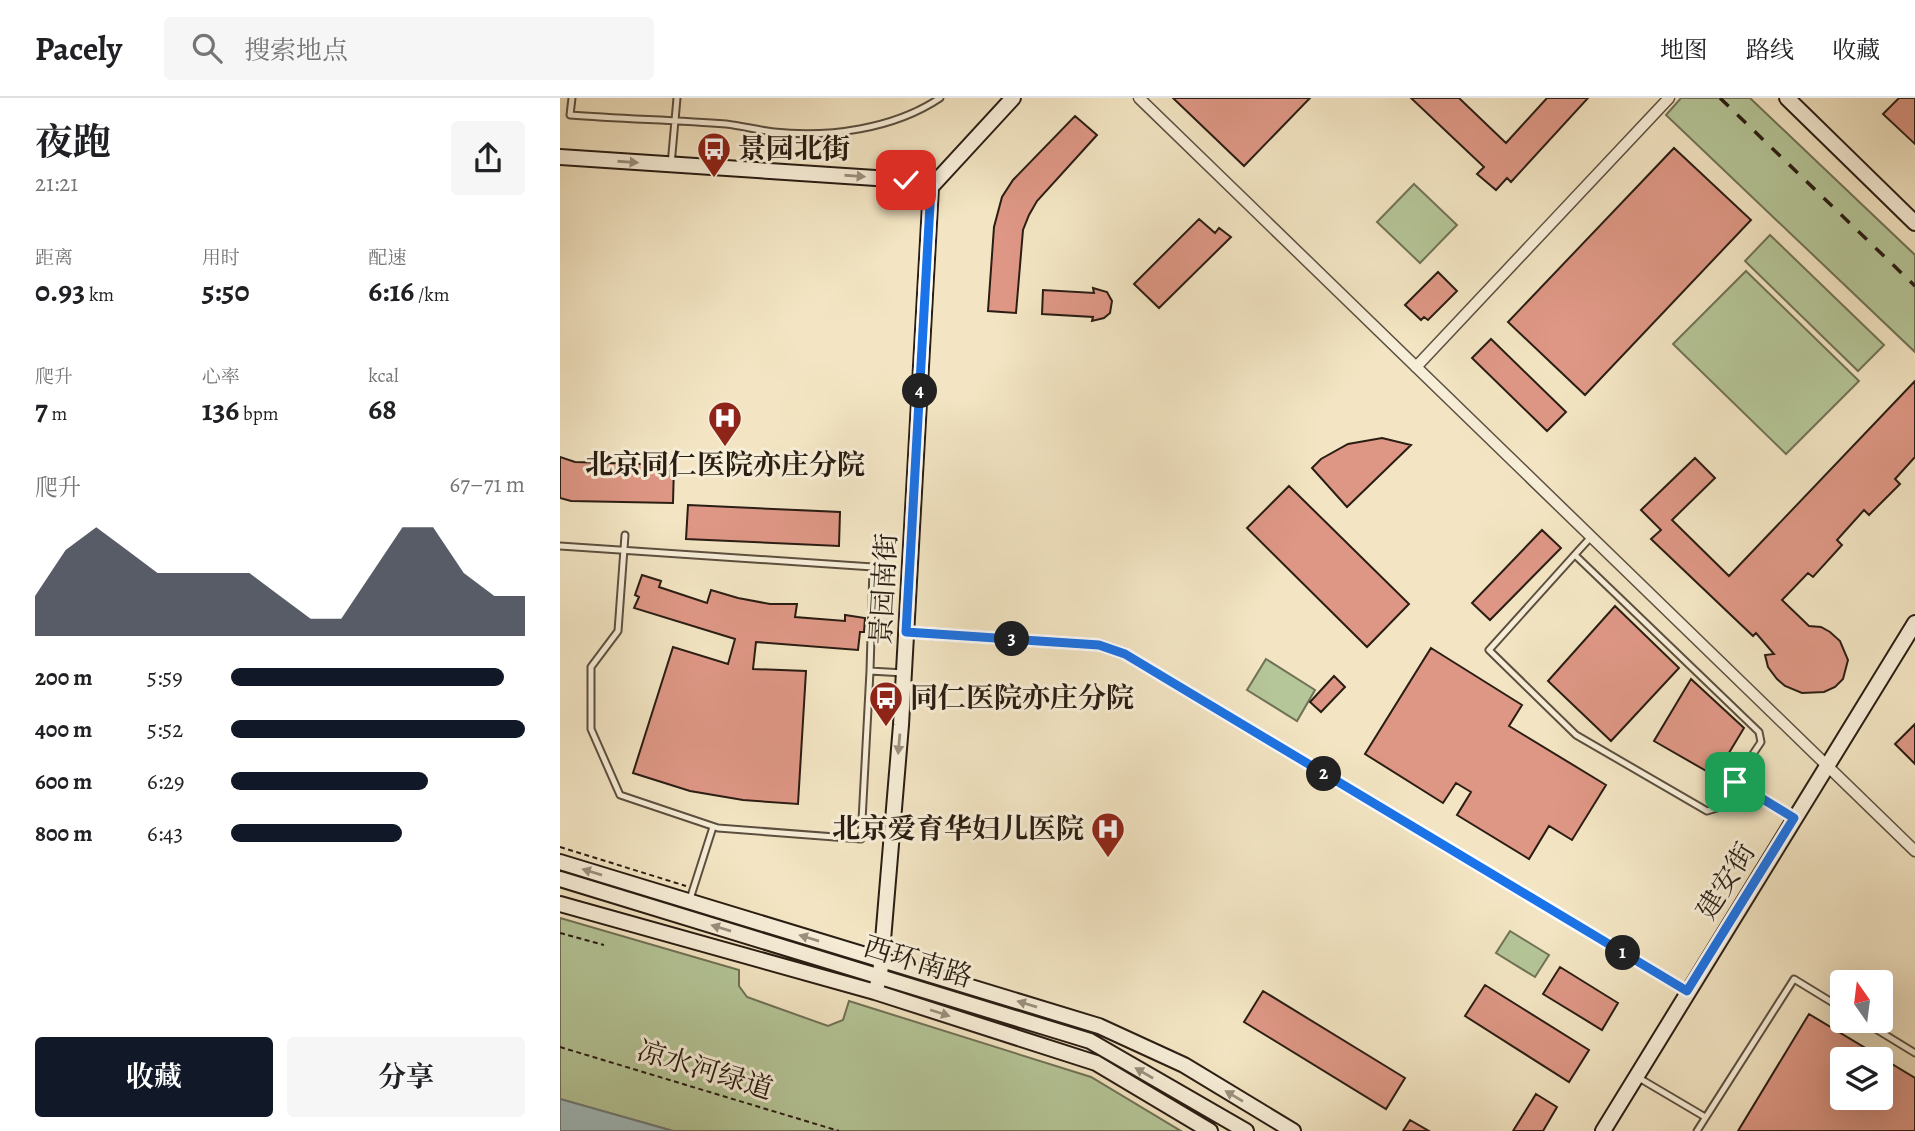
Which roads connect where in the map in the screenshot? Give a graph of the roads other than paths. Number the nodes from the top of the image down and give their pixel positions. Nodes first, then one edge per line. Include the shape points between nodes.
1 (572, 98) edge
2 (677, 98) edge
3 (940, 98) edge
4 (1013, 98) edge
5 (1139, 98) edge
6 (1669, 98) edge
7 (1787, 98) edge
8 (675, 122) junction
9 (560, 157) edge
10 (671, 164) junction
11 (931, 187) junction
12 (1915, 223) edge
13 (1416, 367) junction
14 (625, 535) dead end
15 (1591, 537) junction
16 (560, 545) edge
17 (623, 550) junction
18 (1575, 555) junction
19 (1915, 622) edge
20 (906, 632) junction
21 (870, 671) junction
22 (904, 673) junction
23 (1826, 765) junction
24 (1735, 782) junction
25 (1794, 818) junction
26 (713, 827) junction
27 (1915, 850) edge
28 (560, 862) edge
29 (560, 879) edge
30 (692, 895) junction
31 (560, 904) edge
32 (881, 960) junction
33 (880, 976) junction
34 (1687, 991) junction
35 (875, 992) junction
36 (1830, 1001) edge
37 (1882, 1033) edge
38 (1915, 1053) edge
39 (1636, 1076) junction
40 (1705, 1117) junction
41 (1210, 1131) edge
42 (1246, 1131) edge
43 (1293, 1131) edge
44 (1603, 1131) edge
45 (1697, 1131) edge

1 - 8 lane via 570,115
2 - 8 lane
3 - 8 lane via 895,119 823,133
4 - 11 street
5 - 13 street
6 - 13 street
7 - 12 street
8 - 10 lane
9 -> 10 street
10 -> 11 street via 906,180
11 - 20 street, 景园南街
13 - 15 street
14 - 17 lane
15 - 18 lane
15 - 23 street
16 - 17 lane
17 - 21 lane via 873,567
17 - 26 lane via 618,631 591,667 591,729 620,795
18 - 24 lane via 1759,732 1761,742
18 - 24 lane via 1489,650 1576,735 1707,811 1717,808
19 - 23 street, 建安街
20 - 22 street, 景园南街
20 - 34 street via 1099,645 1125,654
21 - 22 lane
21 - 26 lane via 861,839
22 -> 32 street, 景园南街
23 - 25 street, 建安街
23 - 27 street
24 - 25 lane
25 - 34 street, 建安街
26 - 30 lane
30 -> 28 street
33 -> 29 street, 西环南路
32 -> 30 street
31 - 35 street, 西环南路
32 - 33 street, 景园南街
43 -> 32 street via 1184,1065 1099,1026
33 - 35 street, 景园南街
42 -> 33 street, 西环南路 via 1090,1041
34 - 39 street, 建安街
35 -> 41 street, 西环南路 via 1096,1063
36 - 40 lane via 1794,979
37 - 38 lane
39 - 40 lane
39 - 44 street, 建安街
40 - 45 lane

